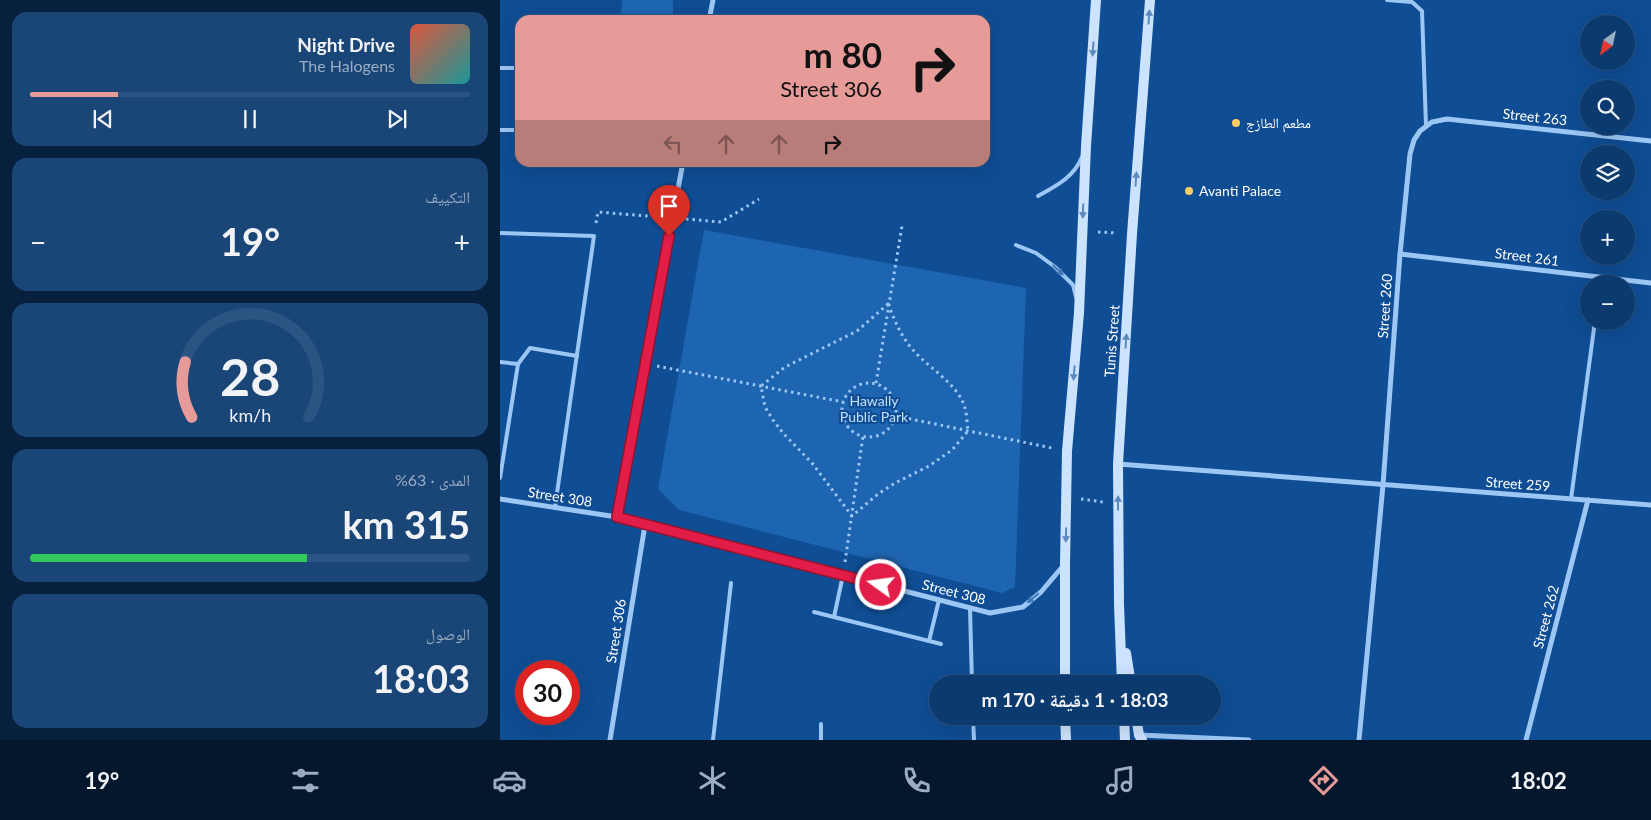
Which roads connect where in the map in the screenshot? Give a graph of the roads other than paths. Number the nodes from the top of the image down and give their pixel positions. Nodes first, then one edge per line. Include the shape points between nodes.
1 (713, 0) edge
2 (1096, 0) edge
3 (1150, 0) edge
4 (1387, 0) edge
5 (710, 15) edge
6 (500, 68) edge
7 (515, 68) edge
8 (1426, 126) junction
9 (500, 130) edge
10 (515, 130) edge
11 (1420, 130) joint
12 (1651, 141) edge
13 (1086, 146) junction
14 (682, 167) edge
15 (1038, 196) dead end
16 (500, 233) edge
17 (1016, 245) dead end
18 (1400, 254) junction
19 (1583, 275) edge
20 (1635, 281) edge
21 (1651, 283) edge
22 (1079, 313) junction
23 (1594, 330) edge
24 (577, 356) junction
25 (500, 362) edge
26 (518, 364) junction
27 (1118, 464) junction
28 (500, 478) edge
29 (1384, 485) junction
30 (500, 499) edge
31 (1571, 499) junction
32 (1588, 500) junction
33 (1651, 504) edge
34 (555, 507) junction
35 (617, 517) junction
36 (645, 525) junction
37 (1065, 564) junction
38 (843, 575) junction
39 (731, 583) dead end
40 (939, 600) junction
41 (1118, 604) junction
42 (970, 608) junction
43 (814, 612) dead end
44 (834, 617) junction
45 (929, 641) junction
46 (941, 644) dead end
47 (972, 675) edge
48 (1065, 675) edge
49 (1122, 675) edge
50 (1130, 675) edge
51 (821, 724) dead end
52 (973, 725) edge
53 (1066, 725) edge
54 (1124, 725) edge
55 (1141, 737) edge
56 (610, 740) edge
57 (713, 740) edge
58 (821, 740) edge
59 (974, 740) edge
60 (1066, 740) edge
61 (1125, 740) edge
62 (1249, 740) edge
63 (1359, 740) edge
64 (1526, 740) edge

1 - 5 street
2 -> 13 main road
27 -> 3 main road, Tunis Street
4 - 8 lane via 1412,2 1422,11
6 - 7 lane
8 - 11 street, Street 263
8 - 12 street, Street 263 via 1447,118
9 - 10 lane
11 - 18 street, Street 260 via 1410,154
13 - 15 lane via 1079,164 1068,177
13 -> 22 main road
14 - 35 street
16 - 24 lane via 594,236
17 -> 22 lane via 1036,252 1073,285
18 - 19 street, Street 261
18 - 29 street, Street 260
20 - 21 street, Street 261
22 -> 37 main road via 1067,451
23 - 31 lane
24 - 26 lane via 530,348
24 - 34 lane
25 - 26 lane
26 - 28 lane
27 - 29 street
41 -> 27 main road, Tunis Street
29 - 31 street, Street 259
29 - 63 street, Street 260
30 - 34 street, Street 308
31 - 32 street, Street 259
32 - 33 street, Street 259
32 - 64 street, Street 262
34 - 35 street, Street 308
35 - 36 street, Street 308
36 - 38 street, Street 308
36 - 56 street, Street 306
37 -> 42 street, Street 308 via 1023,607 990,613
37 - 48 main road
38 - 40 street, Street 308
38 - 44 lane
39 - 57 lane
40 - 42 street, Street 308
40 - 45 lane
41 - 49 main road, Tunis Street
41 - 50 main road
42 - 47 lane
43 - 44 lane
44 - 45 lane
45 - 46 lane
51 - 58 lane
52 - 59 lane
53 - 60 main road
54 - 61 main road
55 - 62 street

